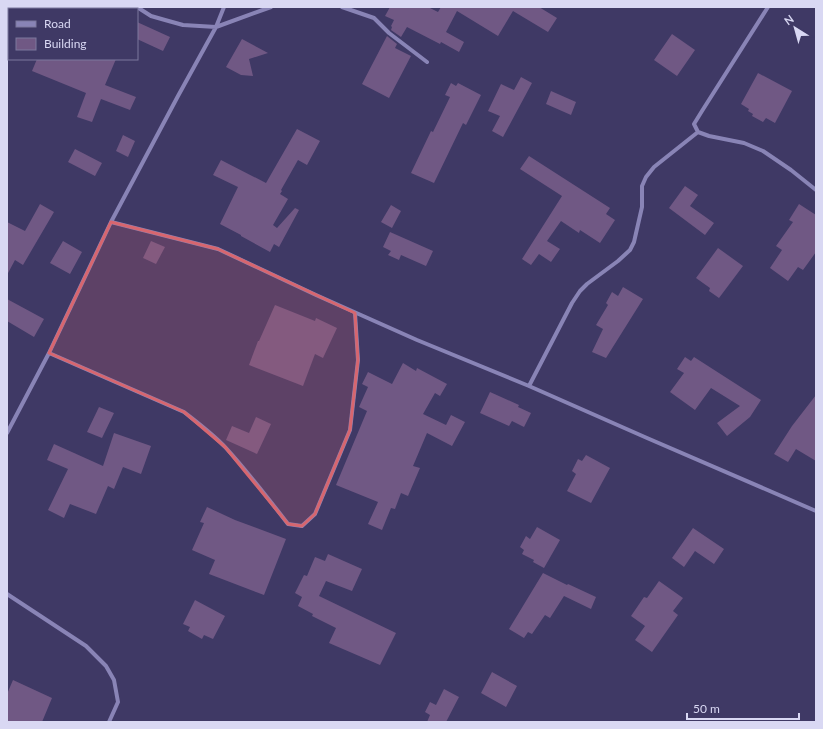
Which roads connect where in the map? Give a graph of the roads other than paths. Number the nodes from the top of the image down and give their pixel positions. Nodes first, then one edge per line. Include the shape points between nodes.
1 (137, 7) edge
2 (224, 7) edge
3 (271, 7) edge
4 (342, 7) edge
5 (768, 7) edge
6 (216, 27) junction
7 (427, 62) dead end
8 (698, 132) junction
9 (816, 190) edge
10 (111, 222) junction
11 (355, 312) junction
12 (49, 353) junction
13 (529, 386) junction
14 (7, 433) edge
15 (816, 511) edge
16 (7, 594) edge
17 (110, 722) edge

1 - 6 street via 151,16 171,22
2 - 6 street
3 - 6 street
4 - 7 street via 374,18
5 - 8 street via 694,124
6 - 10 street
8 - 9 street via 744,143 763,151
8 - 13 street via 654,167 646,178 642,186 642,207 630,250 580,291
10 - 11 street via 218,249
10 - 12 street
11 - 12 street via 358,360 350,430 315,514 302,526 288,524 225,447 184,412
11 - 13 street
12 - 14 street
13 - 15 street
16 - 17 street via 86,646 106,666 114,680 118,702

